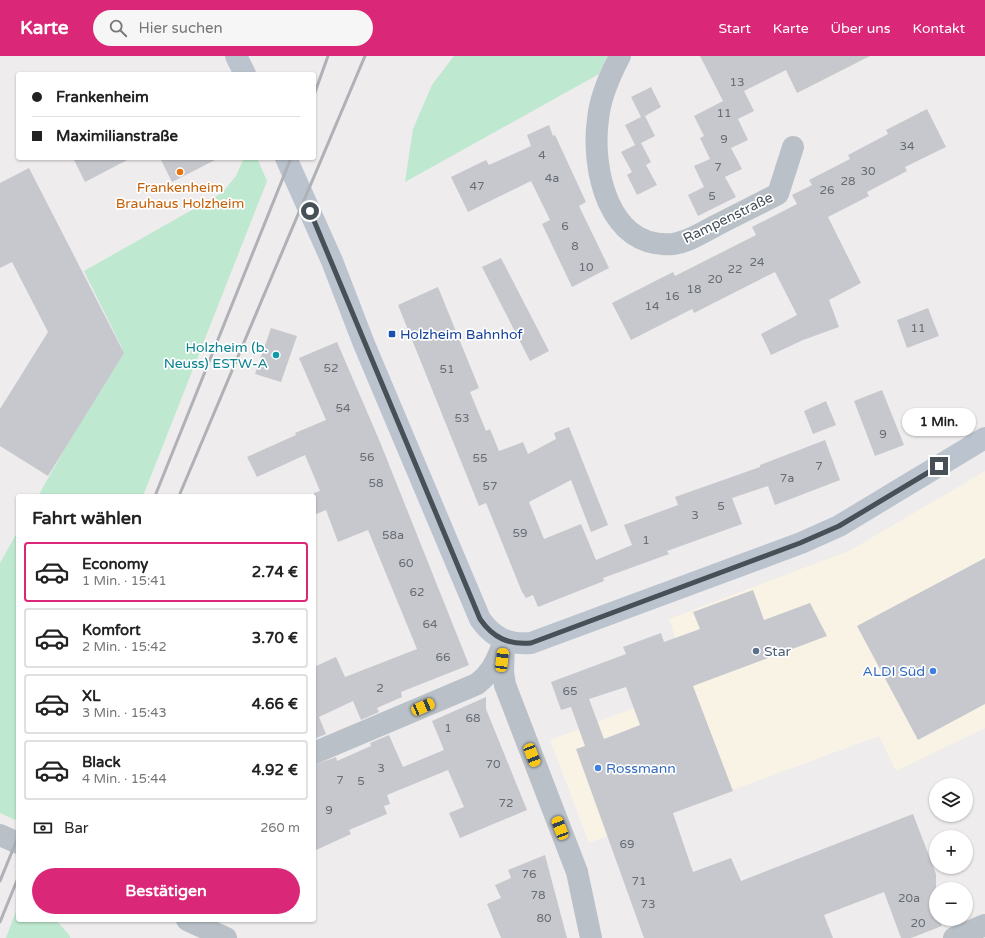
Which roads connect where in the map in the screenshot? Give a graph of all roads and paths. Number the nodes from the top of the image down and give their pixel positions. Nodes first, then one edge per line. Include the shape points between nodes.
1 (236, 56) edge
2 (620, 56) edge
3 (244, 72) edge
4 (792, 147) dead end
5 (287, 160) edge
6 (985, 438) edge
7 (504, 641) junction
8 (316, 752) edge
9 (0, 835) edge
10 (16, 842) edge
11 (191, 922) edge
12 (985, 925) edge
13 (226, 938) edge
14 (592, 938) edge
15 (954, 938) edge

1 - 3 main road
2 - 4 street, Rampenstraße via 610,76 598,117 595,142 597,164 602,188 612,208 624,226 638,237 656,243 680,242 778,194
5 - 7 main road via 332,261 364,344 480,619 494,635
6 - 7 main road via 839,526 800,543 531,643
7 - 8 street via 492,669 477,684
7 - 14 street via 503,672 510,699 577,872
9 - 10 street
11 - 13 street
12 - 15 street

